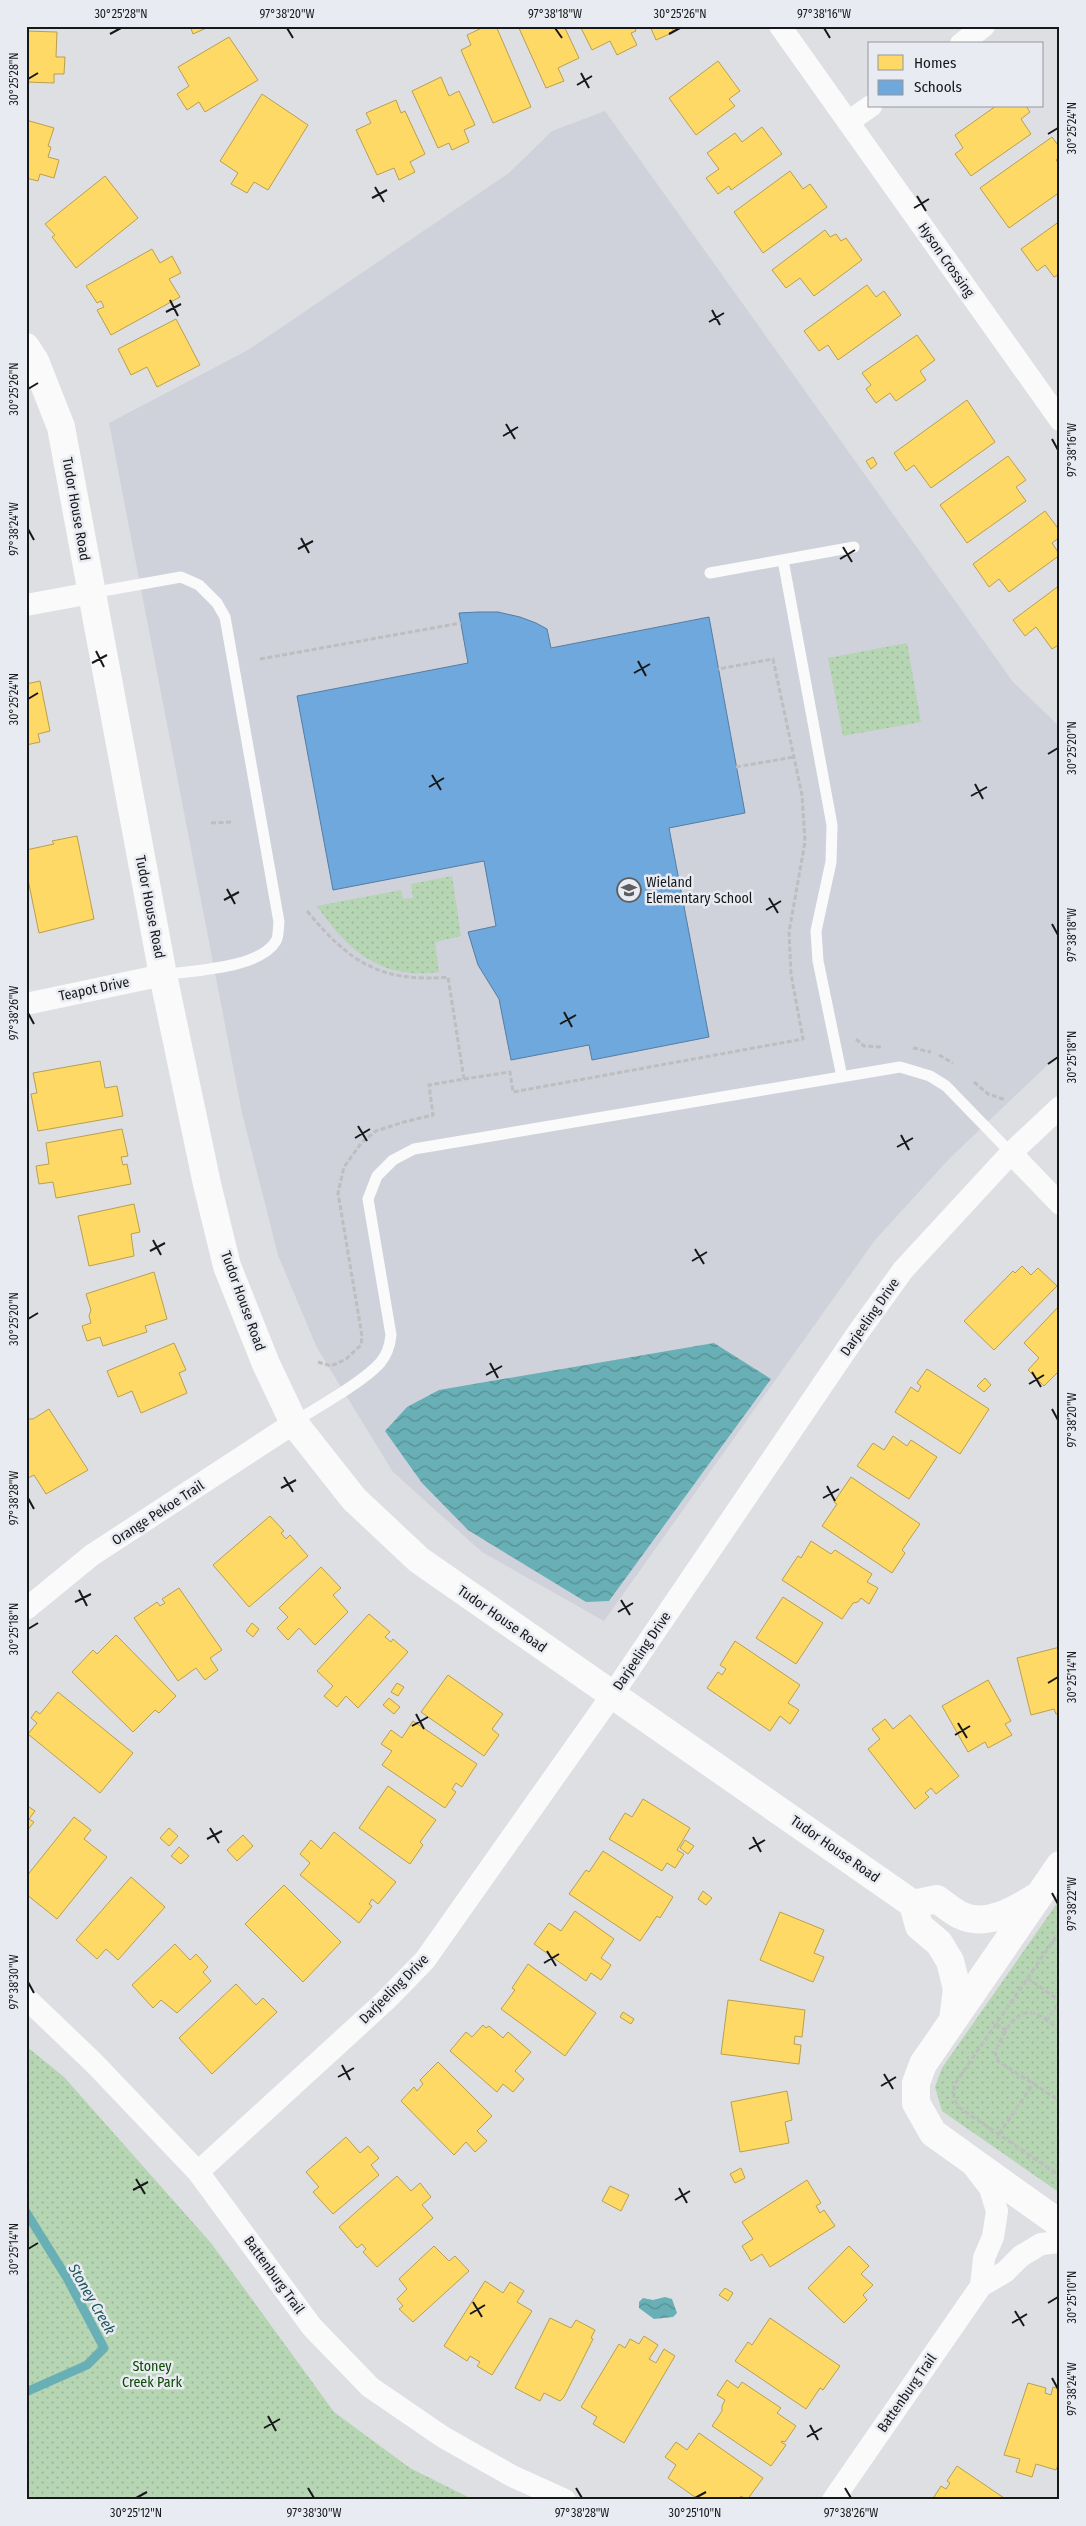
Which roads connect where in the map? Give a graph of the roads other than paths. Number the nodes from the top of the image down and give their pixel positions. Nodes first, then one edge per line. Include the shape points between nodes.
1 (780, 26) edge
2 (984, 26) edge
3 (964, 42) edge
4 (868, 108) edge
5 (848, 122) junction
6 (26, 347) edge
7 (1060, 420) edge
8 (854, 548) dead end
9 (783, 560) junction
10 (710, 573) dead end
11 (91, 593) junction
12 (26, 606) edge
13 (163, 975) junction
14 (26, 1004) edge
15 (842, 1077) junction
16 (1060, 1107) edge
17 (1011, 1153) junction
18 (1060, 1204) edge
19 (294, 1423) junction
20 (26, 1609) edge
21 (612, 1695) junction
22 (1060, 1865) edge
23 (1040, 1894) junction
24 (913, 1904) junction
25 (26, 1998) edge
26 (953, 2020) junction
27 (969, 2159) junction
28 (198, 2172) junction
29 (1060, 2224) edge
30 (1060, 2242) edge
31 (981, 2286) junction
32 (565, 2500) edge
33 (833, 2500) edge

1 - 5 street, Hyson Crossing
2 - 3 street
4 - 5 street
5 - 7 street, Hyson Crossing
6 - 11 street, Tudor House Road via 35,361 61,427
8 - 9 lane
9 - 10 lane
9 - 15 lane via 832,825 831,862 816,931 818,961
11 - 12 street
11 - 13 street, Tudor House Road
11 - 13 lane via 180,577 199,586 217,603 225,617 279,922 277,940 264,954 244,962
13 - 14 street, Teapot Drive
13 - 19 street, Tudor House Road via 207,1184 228,1266 266,1364
15 - 17 lane via 900,1067 930,1076 946,1086
15 - 19 lane via 414,1149 393,1160 376,1176 368,1199 389,1326 389,1347 381,1363
16 - 17 street, Darjeeling Drive
17 - 18 street
17 - 21 street, Darjeeling Drive via 904,1270
19 - 20 street, Orange Pekoe Trail via 92,1556
19 - 21 street, Tudor House Road via 354,1499 418,1560
21 - 24 street, Tudor House Road
21 - 28 street, Darjeeling Drive via 425,1960 385,2001
22 - 23 street
23 - 24 street via 1013,1912 988,1919 962,1916 937,1899
23 - 26 street
24 - 26 street via 919,1926 939,1943 950,1961 957,1989
25 - 28 street, Battenburg Trail via 94,2063
26 - 27 street via 923,2064 916,2083 916,2103 933,2133
27 - 29 street
27 - 31 street, Battenburg Trail via 990,2188 997,2211 993,2237 984,2258
28 - 32 street, Battenburg Trail via 312,2327 370,2387 443,2437 512,2476
30 - 31 street, Battenburg Trail via 1041,2244
31 - 33 street, Battenburg Trail

